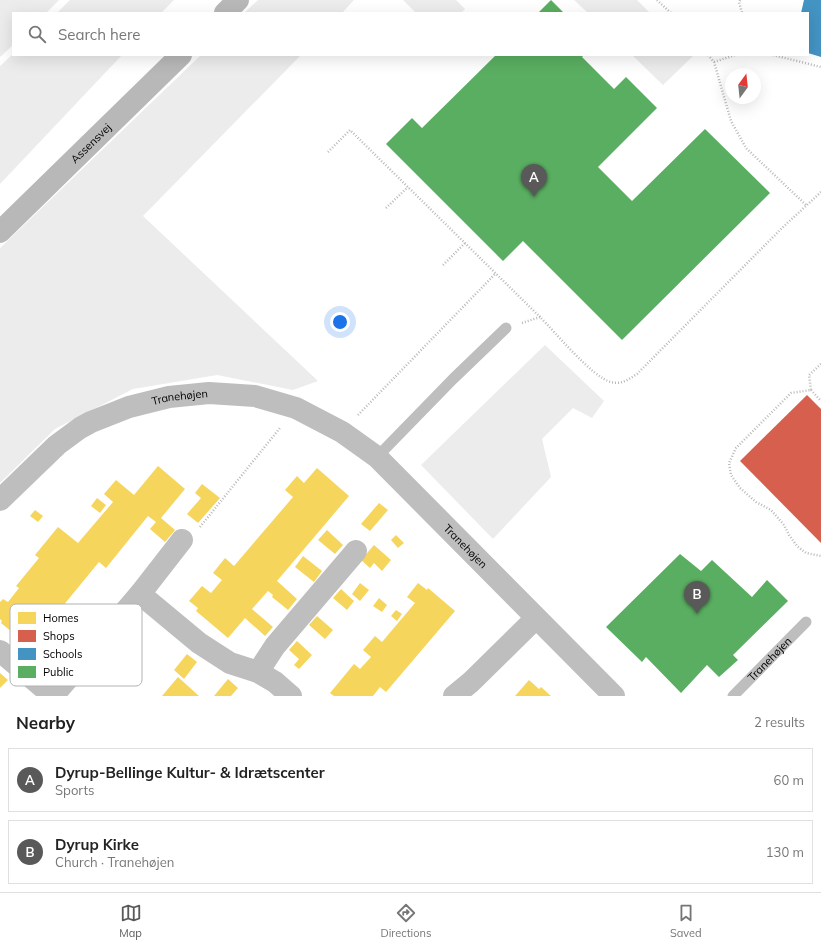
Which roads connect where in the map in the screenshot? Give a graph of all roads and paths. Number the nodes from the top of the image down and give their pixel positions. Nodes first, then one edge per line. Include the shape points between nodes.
1 (238, 0) edge
2 (657, 0) edge
3 (740, 0) edge
4 (226, 12) edge
5 (669, 12) edge
6 (742, 12) edge
7 (181, 56) edge
8 (709, 56) edge
9 (732, 56) edge
10 (777, 56) edge
11 (714, 62) junction
12 (821, 67) edge
13 (328, 152) dead end
14 (408, 187) junction
15 (821, 192) edge
16 (806, 205) junction
17 (386, 208) dead end
18 (0, 232) edge
19 (465, 243) junction
20 (443, 265) dead end
21 (496, 273) junction
22 (540, 317) junction
23 (506, 328) joint
24 (821, 364) edge
25 (811, 390) junction
26 (821, 401) edge
27 (296, 408) junction
28 (342, 432) junction
29 (377, 457) junction
30 (0, 500) edge
31 (182, 540) joint
32 (356, 551) dead end
33 (821, 556) edge
34 (140, 594) junction
35 (131, 604) edge
36 (536, 618) junction
37 (806, 622) dead end
38 (0, 651) edge
39 (10, 659) edge
40 (258, 672) junction
41 (41, 686) edge
42 (62, 686) edge
43 (53, 696) edge
44 (53, 696) edge
45 (291, 696) edge
46 (454, 696) edge
47 (614, 696) edge
48 (733, 696) edge

1 - 4 main road
2 - 5 path
3 - 6 path
7 - 18 main road, Assensvej
8 - 11 path
9 - 11 path
10 - 12 path
11 - 16 path via 731,121 746,148
13 - 14 path via 350,130
14 - 17 path
14 - 19 path
15 - 16 path
16 - 22 path via 637,374 625,382 611,382 601,378
19 - 20 path
19 - 21 path
21 - 22 path
21 - 28 path
22 - 23 path
23 - 29 lane
24 - 25 path via 809,375
25 - 26 path
25 - 33 path via 791,393 736,448 729,463 731,475 740,488 756,502 771,510 797,546 806,552
27 - 28 street, Tranehøjen
27 - 30 street, Tranehøjen via 255,396 209,393 169,397 129,407 91,422 57,445
27 - 31 path via 196,532
28 - 29 street, Tranehøjen
29 - 36 street, Tranehøjen
31 - 34 street
32 - 40 street via 275,646
34 - 35 street
34 - 40 street via 199,644 230,663
36 - 46 street
36 - 47 street, Tranehøjen
37 - 48 lane, Tranehøjen
38 - 39 street
40 - 45 street
41 - 44 street
42 - 43 street

